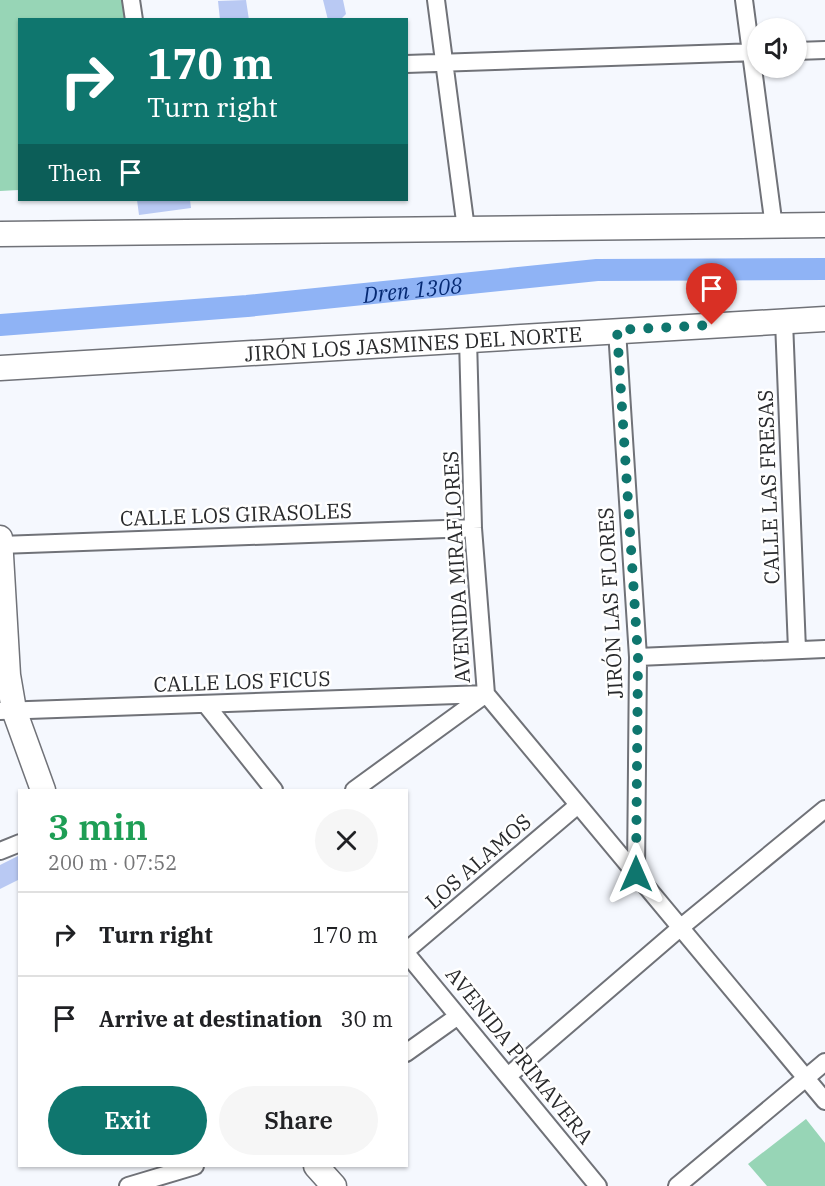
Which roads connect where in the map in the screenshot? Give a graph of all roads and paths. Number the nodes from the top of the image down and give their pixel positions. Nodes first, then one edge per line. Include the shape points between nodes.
1 (131, 0) edge
2 (436, 0) edge
3 (744, 0) edge
4 (134, 18) edge
5 (748, 18) edge
6 (825, 50) edge
7 (807, 51) edge
8 (747, 52) edge
9 (444, 63) junction
10 (408, 64) edge
11 (758, 78) edge
12 (825, 225) edge
13 (774, 226) junction
14 (466, 229) junction
15 (0, 234) edge
16 (825, 319) edge
17 (784, 321) junction
18 (617, 330) junction
19 (468, 339) junction
20 (0, 368) edge
21 (473, 528) junction
22 (0, 538) edge
23 (0, 545) edge
24 (825, 649) edge
25 (797, 650) junction
26 (638, 657) junction
27 (486, 694) junction
28 (207, 706) junction
29 (7, 711) edge
30 (43, 789) edge
31 (273, 789) edge
32 (355, 789) edge
33 (578, 805) junction
34 (825, 809) edge
35 (18, 844) edge
36 (0, 851) edge
37 (636, 874) junction
38 (680, 928) junction
39 (408, 950) edge
40 (408, 954) edge
41 (458, 1016) junction
42 (408, 1052) edge
43 (825, 1062) edge
44 (508, 1076) junction
45 (806, 1078) junction
46 (825, 1101) edge
47 (192, 1167) edge
48 (317, 1167) edge
49 (128, 1186) edge
50 (334, 1186) edge
51 (598, 1186) edge
52 (677, 1186) edge

1 - 4 street
2 - 9 street
3 - 5 street
6 - 7 street
8 - 9 street
9 - 10 street
9 - 14 street
11 - 13 street
12 - 13 street
13 - 14 street
14 - 15 street
16 - 17 street, JIRÓN LOS JASMINES DEL NORTE
17 - 18 street, JIRÓN LOS JASMINES DEL NORTE
17 - 25 street, CALLE LAS FRESAS
18 - 19 street, JIRÓN LOS JASMINES DEL NORTE
18 - 26 street, JIRÓN LAS FLORES
19 - 20 street, JIRÓN LOS JASMINES DEL NORTE
19 - 21 street, AVENIDA MIRAFLORES
21 - 23 street, CALLE LOS GIRASOLES
21 - 27 street, AVENIDA MIRAFLORES
22 - 23 street
23 - 29 street
24 - 25 street
25 - 26 street
26 - 37 street, JIRÓN LAS FLORES
27 - 28 street, CALLE LOS FICUS
27 - 32 street
27 - 33 street, AVENIDA MIRAFLORES
28 - 29 street, CALLE LOS FICUS
28 - 31 street
29 - 30 street
33 - 37 street, AVENIDA MIRAFLORES
33 - 39 street, LOS ALAMOS
34 - 38 street
35 - 36 street
37 - 38 street, AVENIDA MIRAFLORES
38 - 44 street
38 - 45 street, AVENIDA MIRAFLORES
40 - 41 street, AVENIDA PRIMAVERA
41 - 42 street
41 - 44 street, AVENIDA PRIMAVERA
43 - 45 street
44 - 51 street, AVENIDA PRIMAVERA
45 - 46 street, AVENIDA MIRAFLORES
45 - 52 street
47 - 49 street
48 - 50 street

